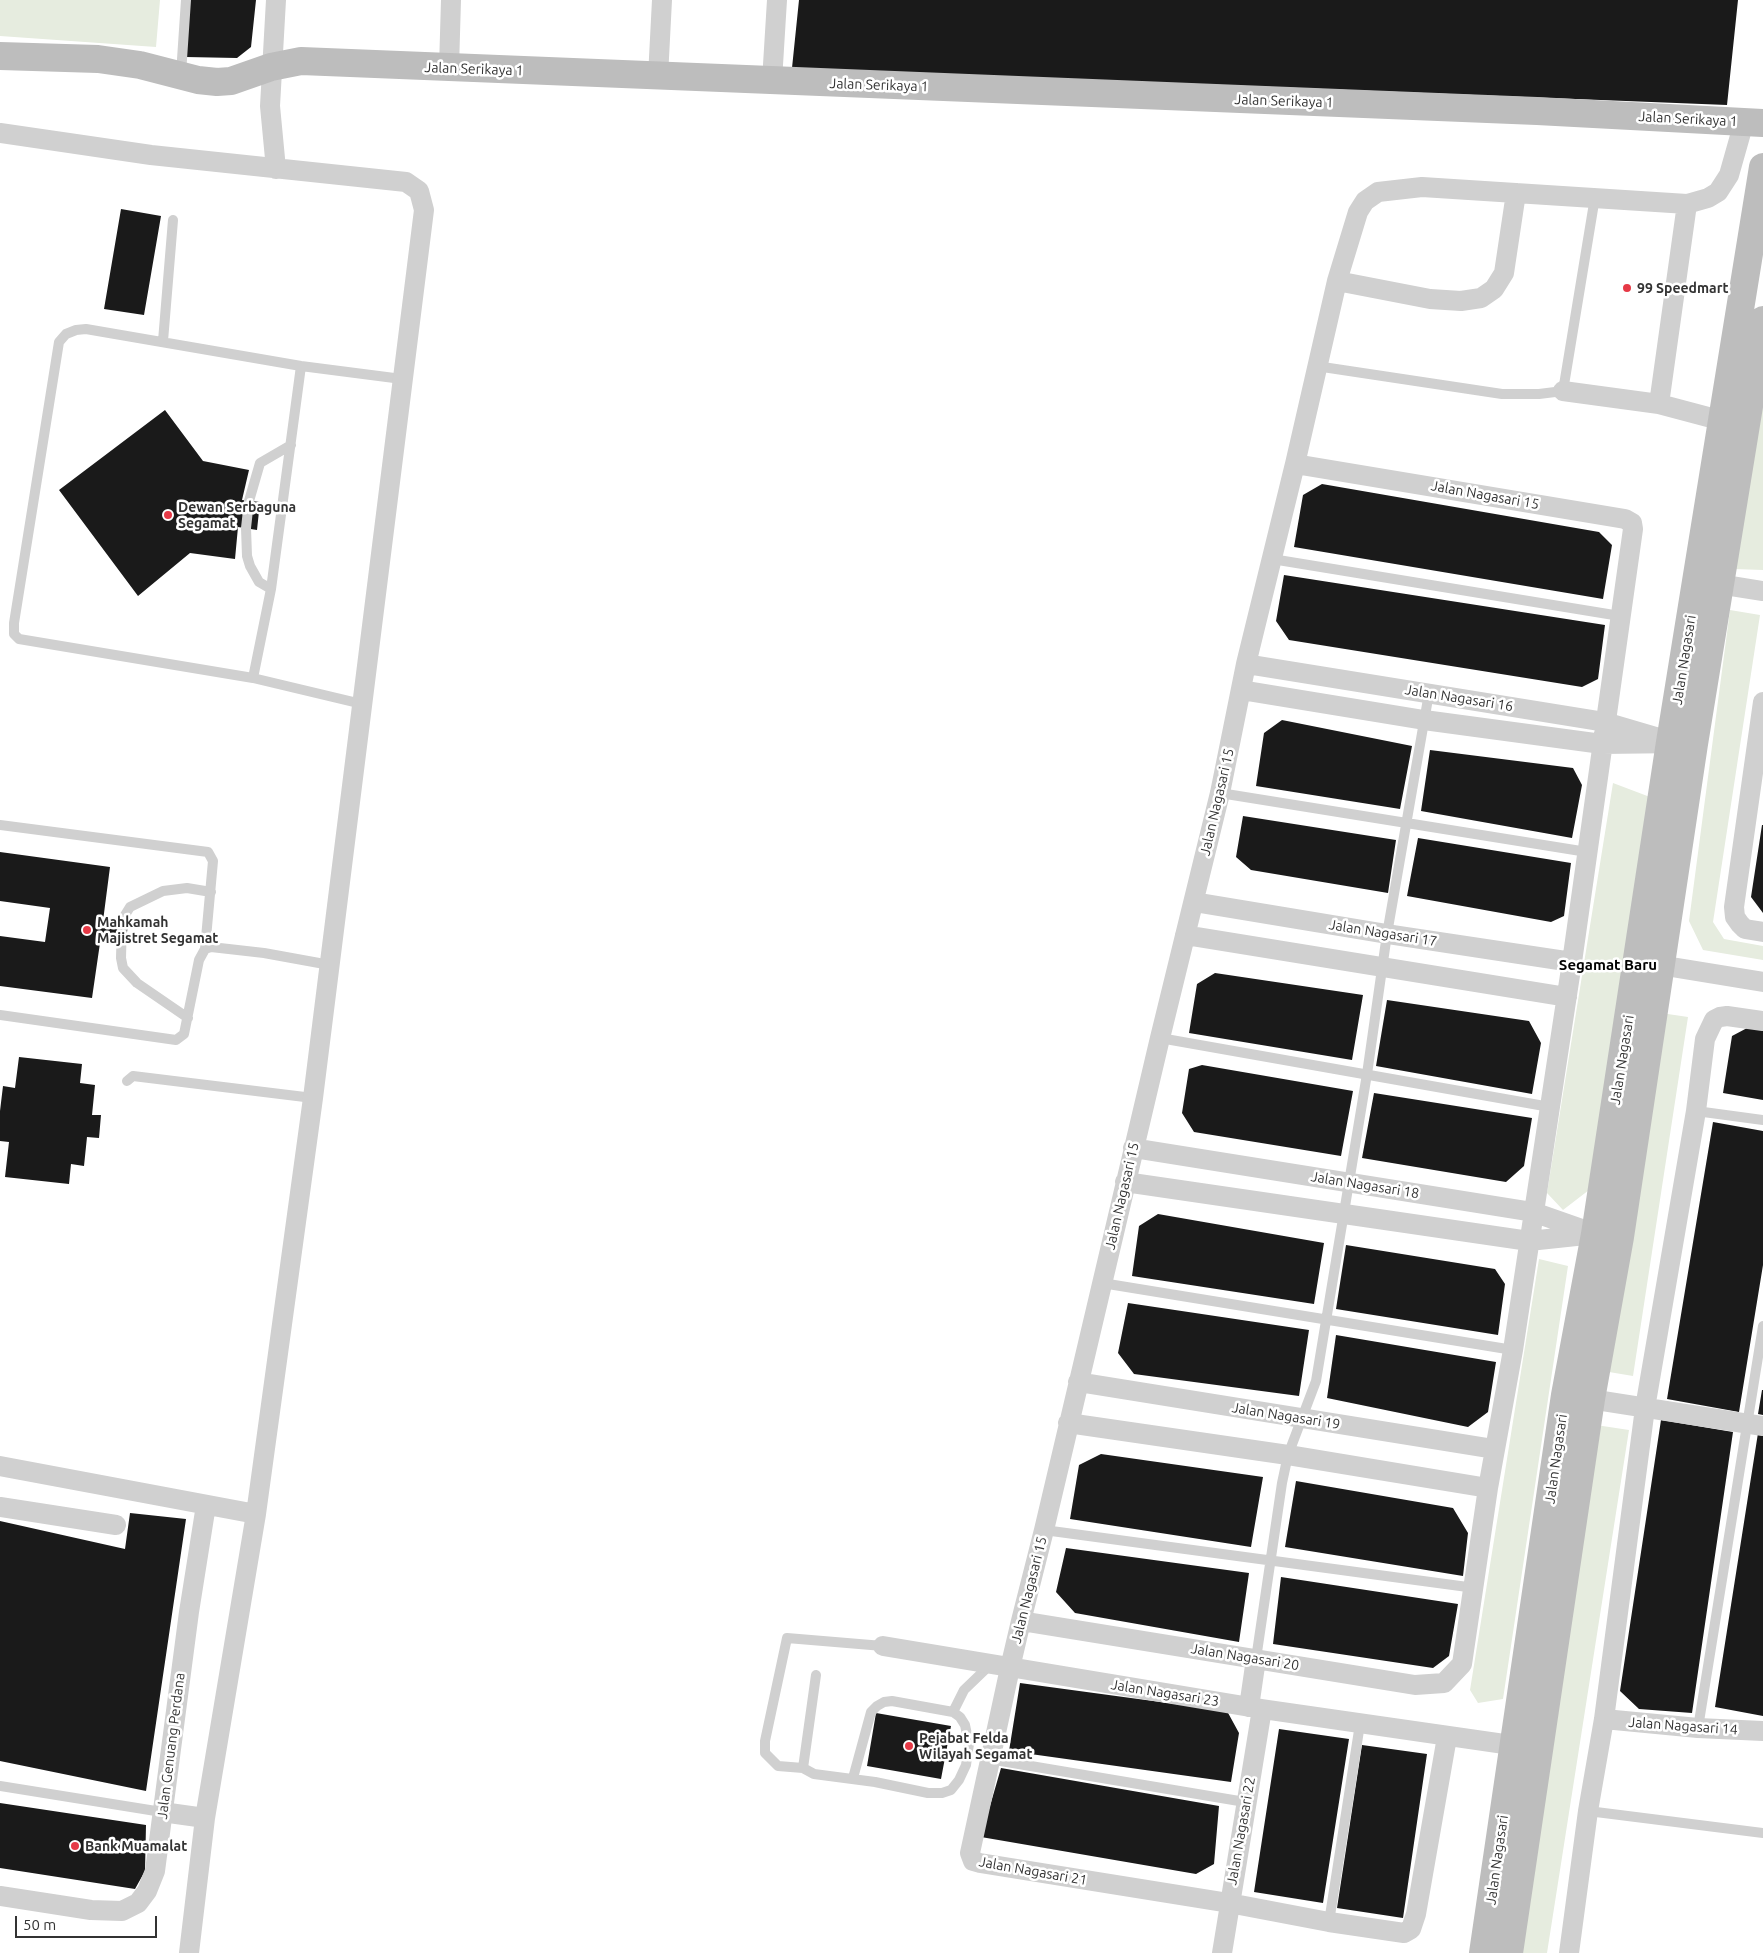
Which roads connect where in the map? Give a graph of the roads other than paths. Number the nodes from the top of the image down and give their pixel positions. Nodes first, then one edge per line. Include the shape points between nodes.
1 (186, 0) edge
2 (276, 0) edge
3 (451, 0) edge
4 (662, 0) edge
5 (778, 0) edge
6 (0, 56) edge
7 (271, 67) junction
8 (449, 68) junction
9 (181, 76) junction
10 (658, 76) junction
11 (772, 81) junction
12 (1754, 122) edge
13 (0, 132) edge
14 (1763, 167) edge
15 (276, 170) junction
16 (1516, 193) junction
17 (1595, 197) junction
18 (1687, 204) junction
19 (173, 220) dead end
20 (1337, 281) junction
21 (1763, 320) edge
22 (163, 341) junction
23 (301, 366) junction
24 (1316, 366) junction
25 (402, 379) junction
26 (1563, 391) junction
27 (1659, 404) junction
28 (1723, 421) junction
29 (291, 445) junction
30 (1295, 464) junction
31 (1272, 559) junction
32 (1709, 583) junction
33 (270, 589) junction
34 (1763, 591) edge
35 (1620, 616) junction
36 (1246, 664) junction
37 (254, 678) junction
38 (1241, 690) junction
39 (1429, 693) junction
40 (1763, 702) edge
41 (362, 704) junction
42 (1424, 720) junction
43 (1605, 722) junction
44 (1682, 743) junction
45 (1602, 744) junction
46 (1220, 793) junction
47 (1407, 824) junction
48 (0, 825) edge
49 (1587, 852) junction
50 (210, 892) junction
51 (1194, 902) junction
52 (1763, 932) edge
53 (1387, 934) junction
54 (1185, 935) junction
55 (206, 949) junction
56 (1572, 962) junction
57 (330, 964) junction
58 (1650, 964) junction
59 (1382, 967) junction
60 (1763, 982) edge
61 (1567, 996) junction
62 (0, 1015) edge
63 (188, 1018) junction
64 (1763, 1021) edge
65 (1160, 1038) junction
66 (1367, 1074) junction
67 (127, 1081) dead end
68 (314, 1098) junction
69 (1550, 1107) junction
70 (1696, 1111) junction
71 (1763, 1120) edge
72 (1133, 1148) junction
73 (1125, 1182) junction
74 (1349, 1182) junction
75 (1533, 1212) junction
76 (1343, 1215) junction
77 (1607, 1235) junction
78 (1529, 1241) junction
79 (1102, 1283) junction
80 (1326, 1320) junction
81 (1763, 1326) edge
82 (1513, 1350) junction
83 (1078, 1382) junction
84 (1578, 1397) junction
85 (1645, 1408) junction
86 (1302, 1418) junction
87 (1068, 1423) junction
88 (1755, 1425) edge
89 (1494, 1448) junction
90 (1288, 1455) junction
91 (0, 1466) edge
92 (1488, 1488) junction
93 (206, 1505) junction
94 (0, 1507) edge
95 (256, 1514) junction
96 (116, 1525) dead end
97 (1044, 1530) junction
98 (1269, 1560) junction
99 (1475, 1588) junction
100 (1021, 1621) junction
101 (883, 1646) joint
102 (1256, 1659) junction
103 (1462, 1664) joint
104 (1000, 1666) junction
105 (816, 1674) dead end
106 (1255, 1708) junction
107 (953, 1712) junction
108 (1604, 1719) junction
109 (1360, 1724) junction
110 (1698, 1728) junction
111 (1763, 1731) edge
112 (1447, 1737) junction
113 (1527, 1747) junction
114 (989, 1759) junction
115 (803, 1768) junction
116 (853, 1778) junction
117 (0, 1786) edge
118 (1245, 1802) junction
119 (1588, 1811) junction
120 (162, 1812) junction
121 (205, 1818) junction
122 (1763, 1833) edge
123 (0, 1896) edge
124 (1229, 1903) junction
125 (1329, 1922) junction
126 (189, 1953) edge
127 (1222, 1953) edge
128 (1483, 1953) edge
129 (1509, 1953) edge
130 (1569, 1953) edge

1 - 9 lane
2 - 7 street
3 - 8 street
4 - 10 street
5 - 11 street
6 - 9 street, Jalan Serikaya 1 via 98,59 140,65
7 - 8 street, Jalan Serikaya 1 via 301,60
7 - 9 street, Jalan Serikaya 1 via 231,81
7 - 15 street via 270,106
8 - 10 street, Jalan Serikaya 1
10 - 11 street, Jalan Serikaya 1
11 - 12 street, Jalan Serikaya 1
12 - 18 street via 1718,192
13 - 15 street
14 - 28 street, Jalan Nagasari
15 - 25 street via 406,182 419,191 424,210
16 - 17 street
16 - 20 street via 1422,187 1378,192 1365,200 1358,212
16 - 20 street via 1504,273 1494,289 1481,298 1461,301 1430,299
17 - 18 street
17 - 26 lane
18 - 27 street
19 - 22 lane
20 - 24 street
21 - 32 street, Jalan Nagasari
22 - 23 lane
22 - 37 lane via 86,329 66,334 59,342 14,634 19,639
23 - 25 lane
23 - 29 lane
24 - 26 lane via 1502,394
24 - 30 street
25 - 41 street
26 - 27 street
27 - 28 street
28 - 32 street, Jalan Nagasari
29 - 33 lane
29 - 33 lane via 260,463 249,501 246,528 250,566 260,582
30 - 31 street, Jalan Nagasari 15
30 - 35 street, Jalan Nagasari 15 via 1632,523
31 - 35 lane
31 - 36 street, Jalan Nagasari 15
32 - 34 street
32 - 44 street, Jalan Nagasari
33 - 37 lane
35 - 43 street, Jalan Nagasari 15
36 - 38 street, Jalan Nagasari 15
36 - 39 street, Jalan Nagasari 16
37 - 41 lane
38 - 42 street
38 - 46 street, Jalan Nagasari 15
39 - 42 lane
39 - 43 street, Jalan Nagasari 16
40 - 52 street via 1734,907 1735,917 1745,929
41 - 57 street
42 - 45 street
42 - 47 lane
43 - 44 street, Jalan Nagasari 16
43 - 45 street, Jalan Nagasari 15
44 - 45 street
44 - 58 street, Jalan Nagasari
45 - 49 street, Jalan Nagasari 15
46 - 47 lane
46 - 51 street, Jalan Nagasari 15
47 - 49 lane
47 - 53 lane
48 - 50 lane via 208,852 213,861
49 - 56 street, Jalan Nagasari 15
50 - 55 lane
50 - 63 lane via 186,888 163,891 130,907 122,920 123,968 137,983
51 - 53 street, Jalan Nagasari 17
51 - 54 street, Jalan Nagasari 15
53 - 56 street, Jalan Nagasari 17
53 - 59 lane
54 - 59 street
54 - 65 street, Jalan Nagasari 15
55 - 57 lane via 264,953
55 - 63 lane via 199,960
56 - 61 street, Jalan Nagasari 15
57 - 68 street
58 - 60 street
58 - 77 street, Jalan Nagasari
59 - 61 street
59 - 66 lane
61 - 69 street, Jalan Nagasari 15
62 - 63 lane via 171,1040 181,1038
64 - 70 street via 1727,1016 1714,1020 1705,1039
65 - 66 lane
65 - 72 street, Jalan Nagasari 15
66 - 69 lane
66 - 74 lane
67 - 68 lane via 133,1076
68 - 95 street
69 - 75 street, Jalan Nagasari 15
70 - 71 lane
70 - 85 street
72 - 73 street, Jalan Nagasari 15
72 - 74 street, Jalan Nagasari 18
73 - 76 street
73 - 79 street, Jalan Nagasari 15
74 - 75 street, Jalan Nagasari 18
74 - 76 lane
75 - 77 street, Jalan Nagasari 18
75 - 78 street, Jalan Nagasari 15
76 - 78 street
76 - 80 lane
77 - 78 street
77 - 84 street, Jalan Nagasari
78 - 82 street, Jalan Nagasari 15
79 - 80 lane
79 - 83 street, Jalan Nagasari 15
80 - 82 lane
80 - 86 lane via 1316,1381
81 - 88 lane
82 - 89 street, Jalan Nagasari 15
83 - 86 street, Jalan Nagasari 19
83 - 87 street, Jalan Nagasari 15
84 - 85 street
84 - 113 street, Jalan Nagasari
85 - 88 street
85 - 108 street
86 - 89 street, Jalan Nagasari 19
86 - 90 lane
87 - 90 street
87 - 97 street, Jalan Nagasari 15
88 - 110 lane
89 - 92 street, Jalan Nagasari 15
90 - 92 street
90 - 98 lane
91 - 93 street
92 - 99 street, Jalan Nagasari 15
93 - 95 street
93 - 120 street, Jalan Genuang Perdana
94 - 96 street
95 - 121 street
97 - 98 lane
97 - 100 street, Jalan Nagasari 15
98 - 99 lane
98 - 102 lane
99 - 103 street, Jalan Nagasari 15
100 - 102 street, Jalan Nagasari 20
100 - 104 street, Jalan Nagasari 15
101 - 104 street, Jalan Nagasari 23
101 - 115 lane via 787,1638 765,1753 778,1766
102 - 103 street, Jalan Nagasari 20 via 1415,1685 1444,1683
102 - 106 street, Jalan Nagasari 22
104 - 106 street, Jalan Nagasari 23
104 - 107 lane via 964,1690
104 - 114 street, Jalan Nagasari 21
105 - 115 lane
106 - 109 street, Jalan Nagasari 23
106 - 118 street, Jalan Nagasari 22
107 - 116 lane via 892,1701 877,1706 871,1712
107 - 116 lane via 965,1725 969,1744 966,1765 951,1790 928,1793
108 - 110 street, Jalan Nagasari 14
108 - 119 street
109 - 112 street, Jalan Nagasari 23
109 - 125 lane
110 - 111 street, Jalan Nagasari 14
112 - 113 street, Jalan Nagasari 23
112 - 125 street via 1411,1929 1394,1933
113 - 128 street, Jalan Nagasari
113 - 129 street, Jalan Nagasari
114 - 118 lane
114 - 124 street, Jalan Nagasari 21 via 970,1853 973,1861
115 - 116 lane via 814,1774
117 - 120 lane
118 - 124 street, Jalan Nagasari 22
119 - 122 lane
119 - 130 street
120 - 121 street
120 - 123 street, Jalan Genuang Perdana via 155,1871 138,1903 122,1911 91,1910
121 - 126 street
124 - 125 street
124 - 127 street, Jalan Nagasari 22

